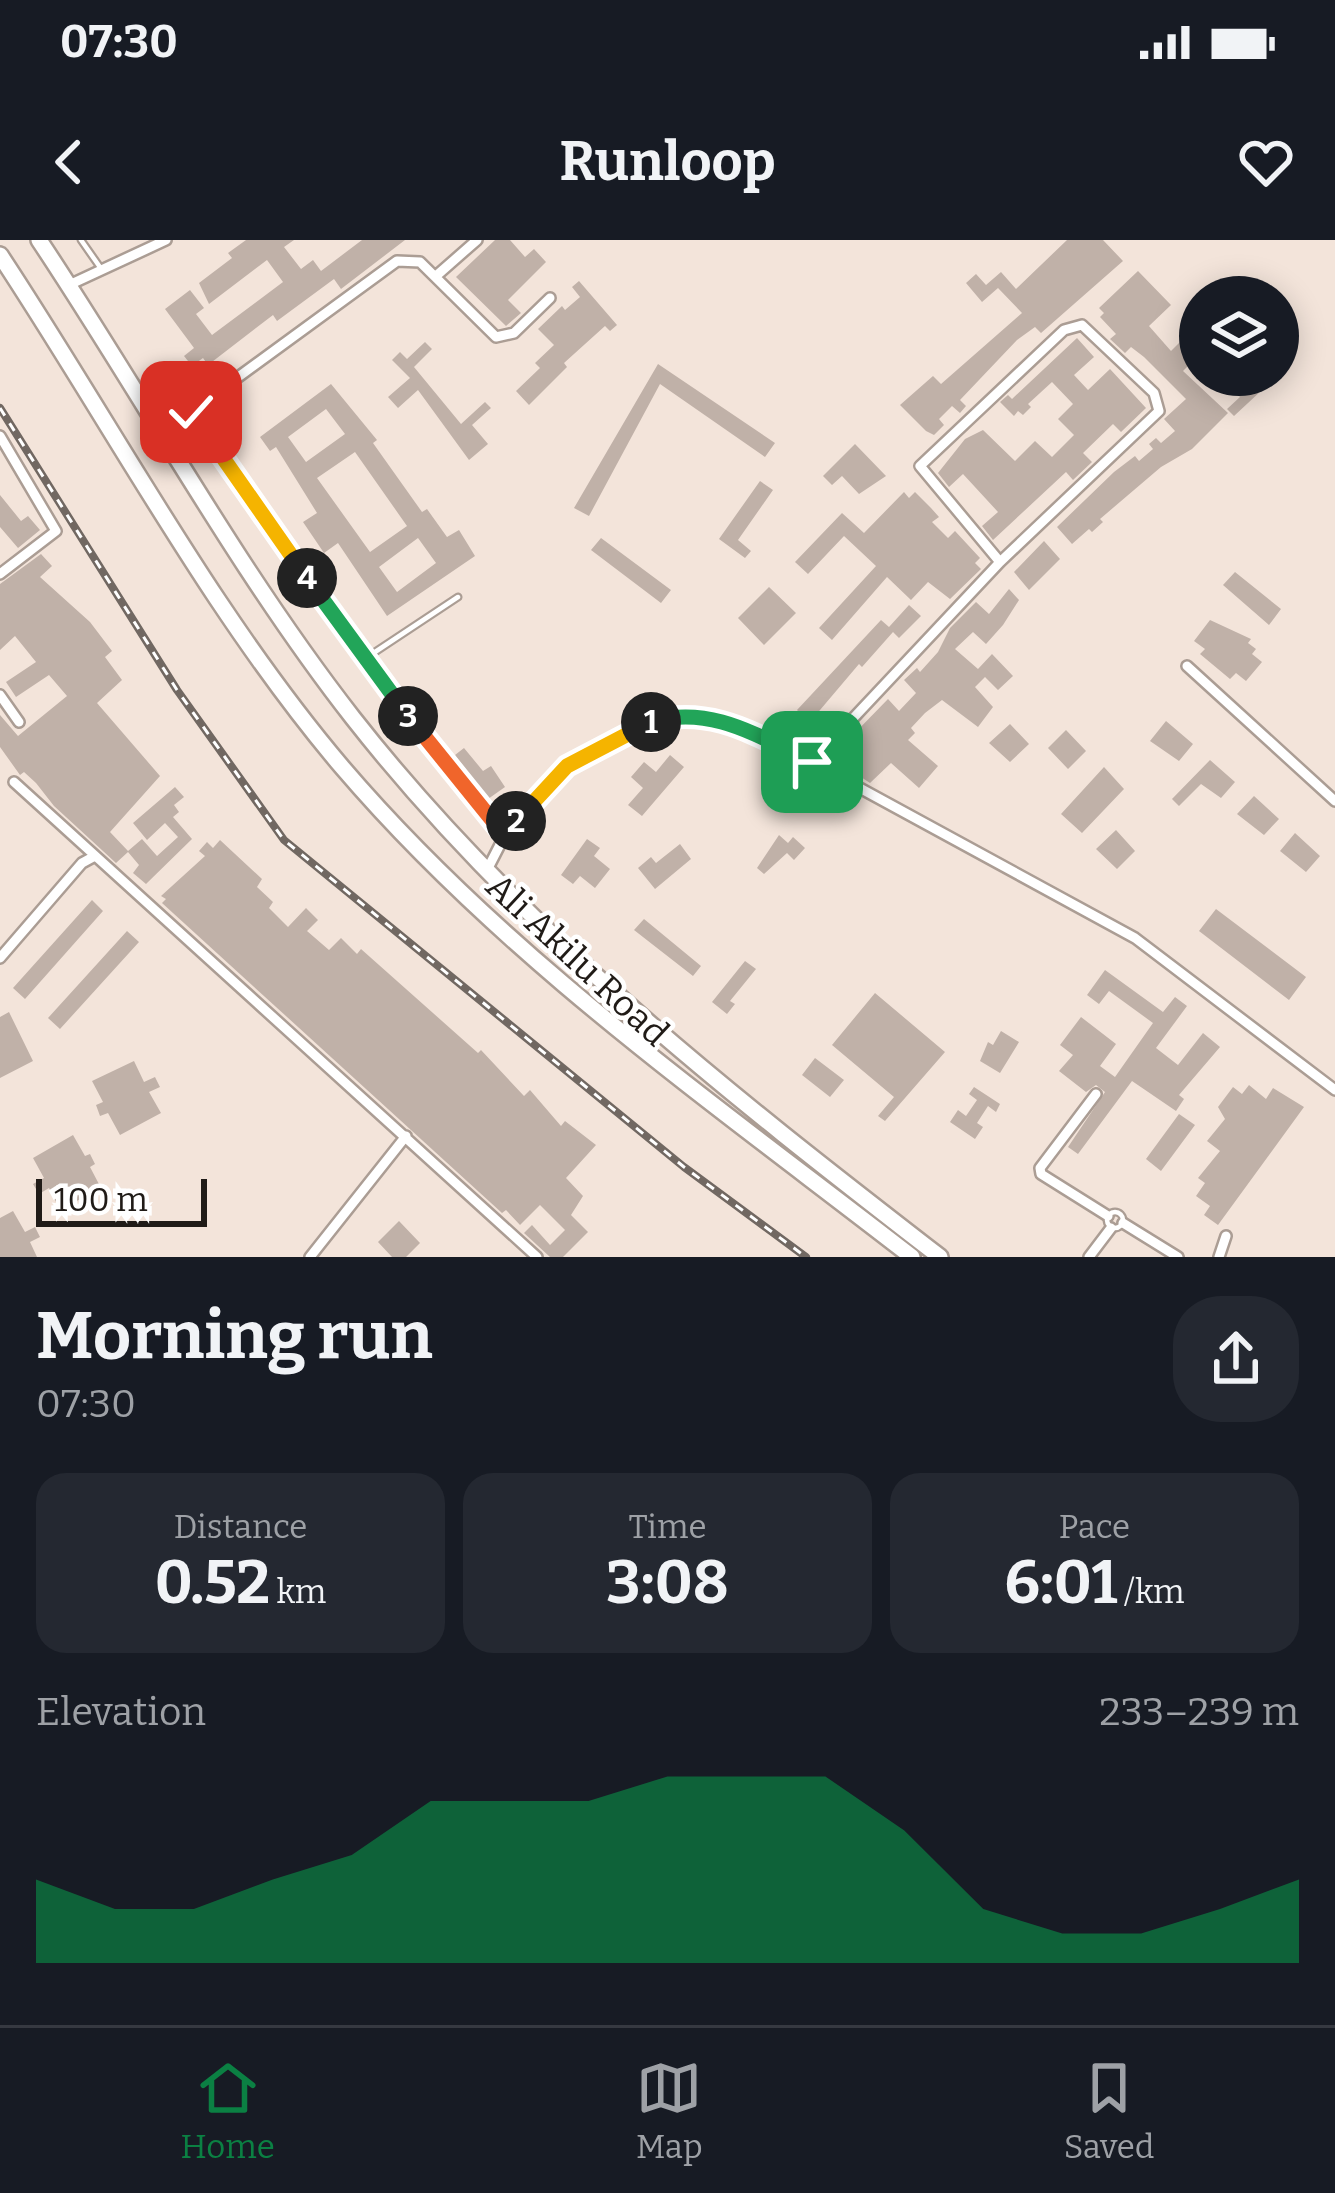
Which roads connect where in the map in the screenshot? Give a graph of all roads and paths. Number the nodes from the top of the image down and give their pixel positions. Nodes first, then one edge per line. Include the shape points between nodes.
1 (39, 240) edge
2 (81, 240) edge
3 (166, 240) edge
4 (477, 240) edge
5 (0, 255) edge
6 (102, 270) junction
7 (436, 276) junction
8 (69, 285) junction
9 (550, 298) dead end
10 (191, 412) junction
11 (164, 432) junction
12 (0, 436) edge
13 (1000, 562) junction
14 (0, 574) edge
15 (458, 597) dead end
16 (366, 658) junction
17 (1186, 666) dead end
18 (0, 695) edge
19 (19, 722) dead end
20 (812, 762) junction
21 (14, 782) dead end
22 (1335, 801) edge
23 (505, 836) junction
24 (93, 857) junction
25 (485, 872) junction
26 (0, 958) edge
27 (1335, 1090) edge
28 (1096, 1094) dead end
29 (406, 1136) junction
30 (1110, 1222) junction
31 (1123, 1223) junction
32 (1226, 1236) dead end
33 (310, 1257) edge
34 (537, 1257) edge
35 (912, 1257) edge
36 (940, 1257) edge
37 (1089, 1257) edge
38 (1178, 1257) edge
39 (1219, 1257) edge

1 - 8 main road, Ali Akilu Road
2 - 6 lane
3 - 6 street
4 - 7 street
5 - 35 main road, Ali Akilu Road via 269,676 375,805 567,986
6 - 8 street
7 - 9 street via 496,337 514,333
7 - 10 street via 419,262 397,261
8 - 11 main road, Ali Akilu Road
10 - 11 street
10 - 16 street
11 - 25 main road, Ali Akilu Road via 328,684
12 - 14 street via 56,531
13 - 13 street via 1159,411 1154,394 1082,325 1064,330 920,466
13 - 20 street
15 - 16 lane
16 - 23 street
17 - 22 street
18 - 19 street
20 - 23 street via 721,720 676,715 567,766
20 - 27 street via 1135,938
21 - 24 street
23 - 25 street
24 - 26 street
24 - 29 street
25 - 36 main road, Ali Akilu Road via 680,1054
28 - 30 street via 1040,1168
29 - 33 street
29 - 34 street
30 - 31 lane
30 - 31 lane via 1117,1212
30 - 37 street
31 - 38 street
32 - 39 street

